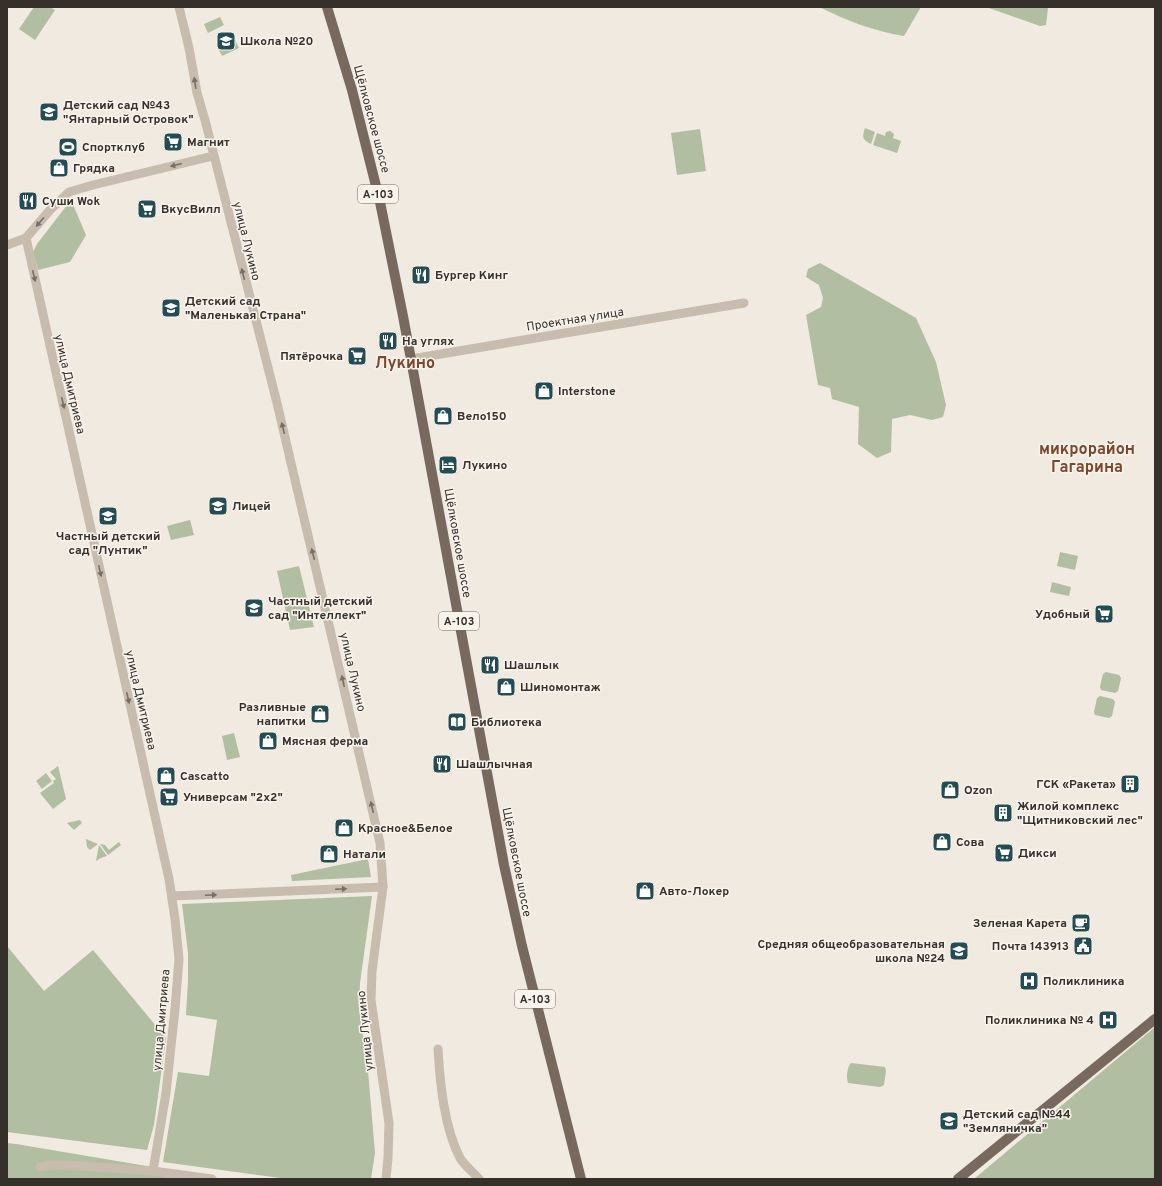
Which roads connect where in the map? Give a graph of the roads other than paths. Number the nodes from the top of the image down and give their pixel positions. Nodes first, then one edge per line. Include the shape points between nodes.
1 (179, 7) edge
2 (327, 7) edge
3 (213, 156) junction
4 (26, 238) junction
5 (7, 245) edge
6 (744, 304) dead end
7 (411, 359) junction
8 (383, 887) junction
9 (172, 896) junction
10 (1155, 1019) edge
11 (438, 1049) dead end
12 (40, 1167) dead end
13 (153, 1171) junction
14 (212, 1179) edge
15 (386, 1179) edge
16 (479, 1179) edge
17 (581, 1179) edge
18 (958, 1179) edge

3 -> 1 street, улица Лукино
2 - 7 main road, Щёлковское шоссе / А-103 via 352,90 374,179
3 -> 4 street via 70,192 50,210
8 -> 3 street, улица Лукино via 382,855 374,817 277,402
4 - 5 street
4 -> 9 street, улица Дмитриева
6 - 7 street, Проектная улица
7 - 17 main road, Щёлковское шоссе / А-103 via 504,865
9 -> 8 street
8 - 15 street, улица Лукино via 371,1000 389,1123
9 - 13 street, улица Дмитриева via 179,959 166,1093
10 - 18 main road
11 - 16 street via 443,1098 450,1131 460,1159
12 - 13 street via 65,1165
13 - 14 street

